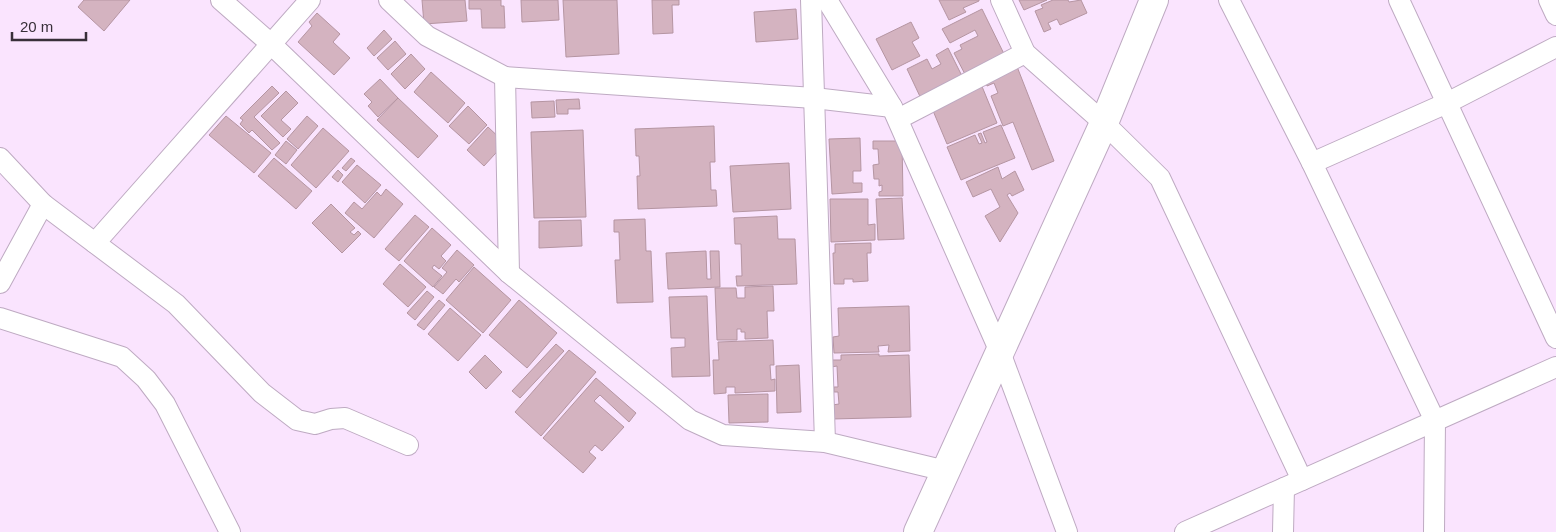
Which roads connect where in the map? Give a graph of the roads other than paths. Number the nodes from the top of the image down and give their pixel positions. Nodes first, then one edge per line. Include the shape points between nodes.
1 (221, 0) edge
2 (310, 0) edge
3 (389, 0) edge
4 (811, 0) edge
5 (827, 0) edge
6 (1000, 0) edge
7 (1154, 0) edge
8 (1229, 0) edge
9 (1399, 0) edge
10 (1549, 0) edge
11 (1556, 14) edge
12 (271, 44) junction
13 (1556, 47) edge
14 (1025, 53) junction
15 (505, 77) junction
16 (814, 98) junction
17 (1447, 103) junction
18 (895, 113) junction
19 (1104, 123) junction
20 (0, 158) edge
21 (1312, 163) junction
22 (43, 204) junction
23 (94, 242) junction
24 (509, 273) junction
25 (0, 282) edge
26 (0, 318) edge
27 (1556, 338) edge
28 (1000, 352) junction
29 (1556, 367) edge
30 (1435, 421) junction
31 (826, 442) junction
32 (408, 445) dead end
33 (946, 471) junction
34 (1302, 480) junction
35 (1284, 488) junction
36 (230, 532) edge
37 (918, 532) edge
38 (1068, 532) edge
39 (1185, 532) edge
40 (1283, 532) edge
41 (1434, 532) edge

1 - 12 street
2 - 12 street
3 - 15 street via 427,36
4 - 16 street
5 - 18 street
6 - 14 street
7 - 19 street
8 - 21 street
9 - 17 street
10 - 11 street
12 - 23 street
12 - 24 street
13 - 17 street
14 - 18 street
14 - 19 street
15 - 16 street
15 - 24 street
16 - 18 street
16 - 31 street
17 - 21 street
17 - 27 street
18 - 28 street
19 - 28 street
19 - 34 street via 1160,178
20 - 22 street
21 - 30 street
22 - 23 street
22 - 25 street
23 - 32 street via 176,304 262,392 297,420 315,424 345,418
24 - 31 street via 690,420 723,435
26 - 36 street via 122,357 146,379 166,404
28 - 33 street
28 - 38 street
29 - 30 street
30 - 34 street
30 - 41 street
31 - 33 street
33 - 37 street
34 - 35 street
35 - 39 street
35 - 40 street

